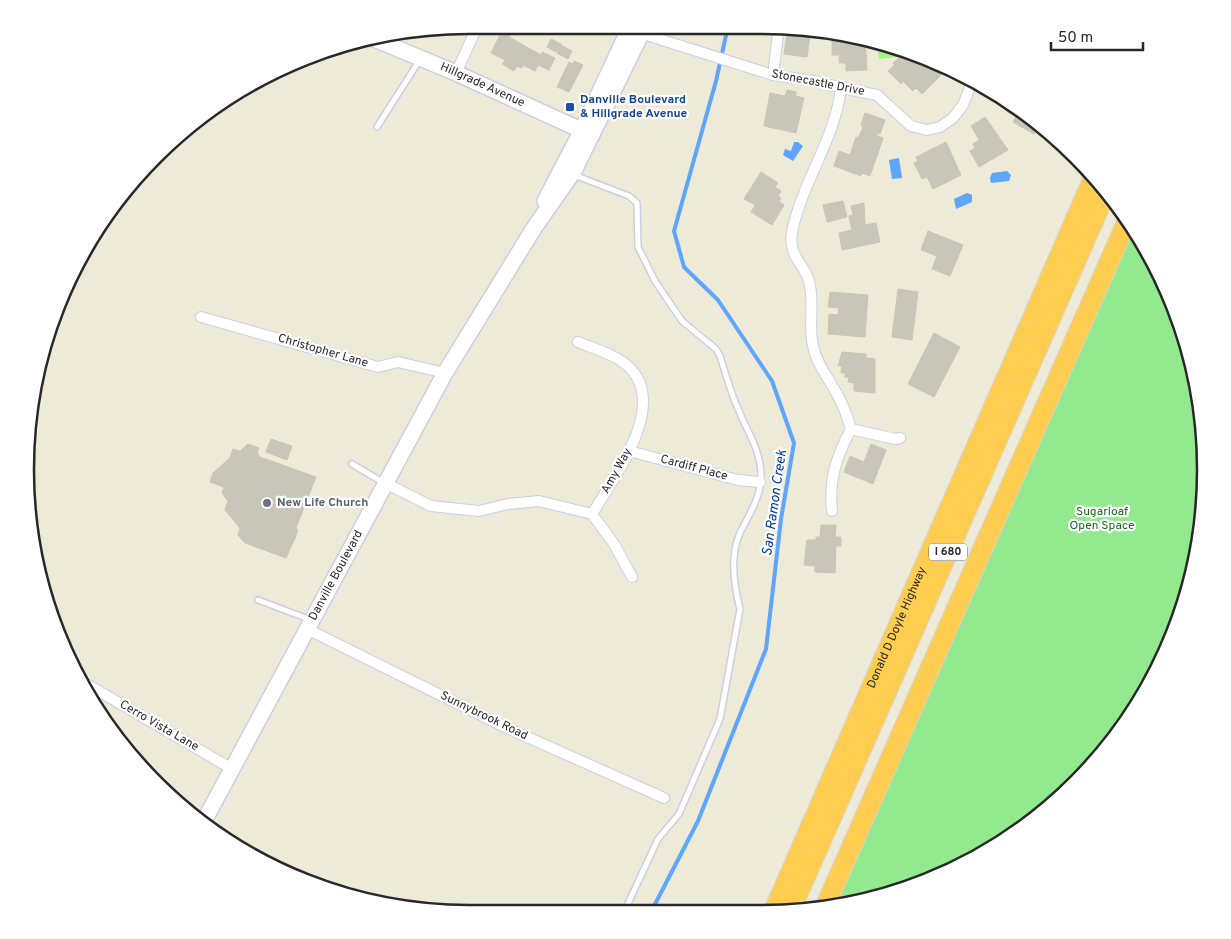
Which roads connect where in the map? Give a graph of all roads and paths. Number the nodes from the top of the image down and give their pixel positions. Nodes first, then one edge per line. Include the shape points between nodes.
1 (474, 34) edge
2 (635, 34) edge
3 (650, 34) edge
4 (778, 35) edge
5 (383, 42) edge
6 (421, 58) junction
7 (456, 73) junction
8 (773, 75) junction
9 (969, 87) edge
10 (841, 88) junction
11 (377, 127) dead end
12 (587, 133) junction
13 (566, 172) junction
14 (1091, 184) edge
15 (1103, 199) edge
16 (1124, 227) edge
17 (201, 317) dead end
18 (578, 342) dead end
19 (445, 373) junction
20 (852, 429) junction
21 (900, 438) dead end
22 (629, 451) junction
23 (352, 464) dead end
24 (760, 482) junction
25 (385, 483) junction
26 (832, 511) dead end
27 (592, 514) junction
28 (632, 576) dead end
29 (258, 600) dead end
30 (309, 625) junction
31 (92, 687) edge
32 (232, 769) junction
33 (664, 798) dead end
34 (206, 816) edge
35 (828, 900) edge
36 (776, 904) edge
37 (794, 904) edge
38 (627, 905) edge

1 - 7 street
2 - 12 main road, Danville Boulevard
3 - 8 street, Stonecastle Drive
4 - 8 street
5 - 6 main road, Hillgrade Avenue
6 - 7 main road, Hillgrade Avenue
6 - 11 lane
7 - 12 main road, Hillgrade Avenue
8 - 10 street, Stonecastle Drive
9 - 10 street, Stonecastle Drive via 963,105 953,118 940,127 927,130 911,126 877,95
10 - 20 street via 838,108 817,164 807,180 792,233 792,247 809,280 812,345 841,400
12 - 13 main road, Danville Boulevard
13 - 19 main road, Danville Boulevard
13 - 24 lane via 629,196 637,203 638,247 655,282 682,321 720,356 738,410 759,454
14 - 36 highway, Donald D Doyle Highway / I 680
15 - 37 highway, I 680
16 - 35 highway, I 680
17 - 19 street, Christopher Lane via 378,367 398,362
18 - 22 street, Amy Way via 606,353 630,368 644,391 643,412
19 - 25 main road, Danville Boulevard
20 - 21 street
20 - 26 street via 839,453 830,489
22 - 24 street, Cardiff Place via 738,480
22 - 27 street, Amy Way
23 - 25 lane
24 - 38 lane via 756,502 739,535 735,557 735,591 740,609 720,719 678,814 658,839
25 - 27 street via 431,506 479,511 539,501
25 - 30 main road, Danville Boulevard
27 - 28 street
29 - 30 lane
30 - 32 main road, Danville Boulevard
30 - 33 street, Sunnybrook Road via 507,728
31 - 32 street, Cerro Vista Lane
32 - 34 main road, Danville Boulevard

